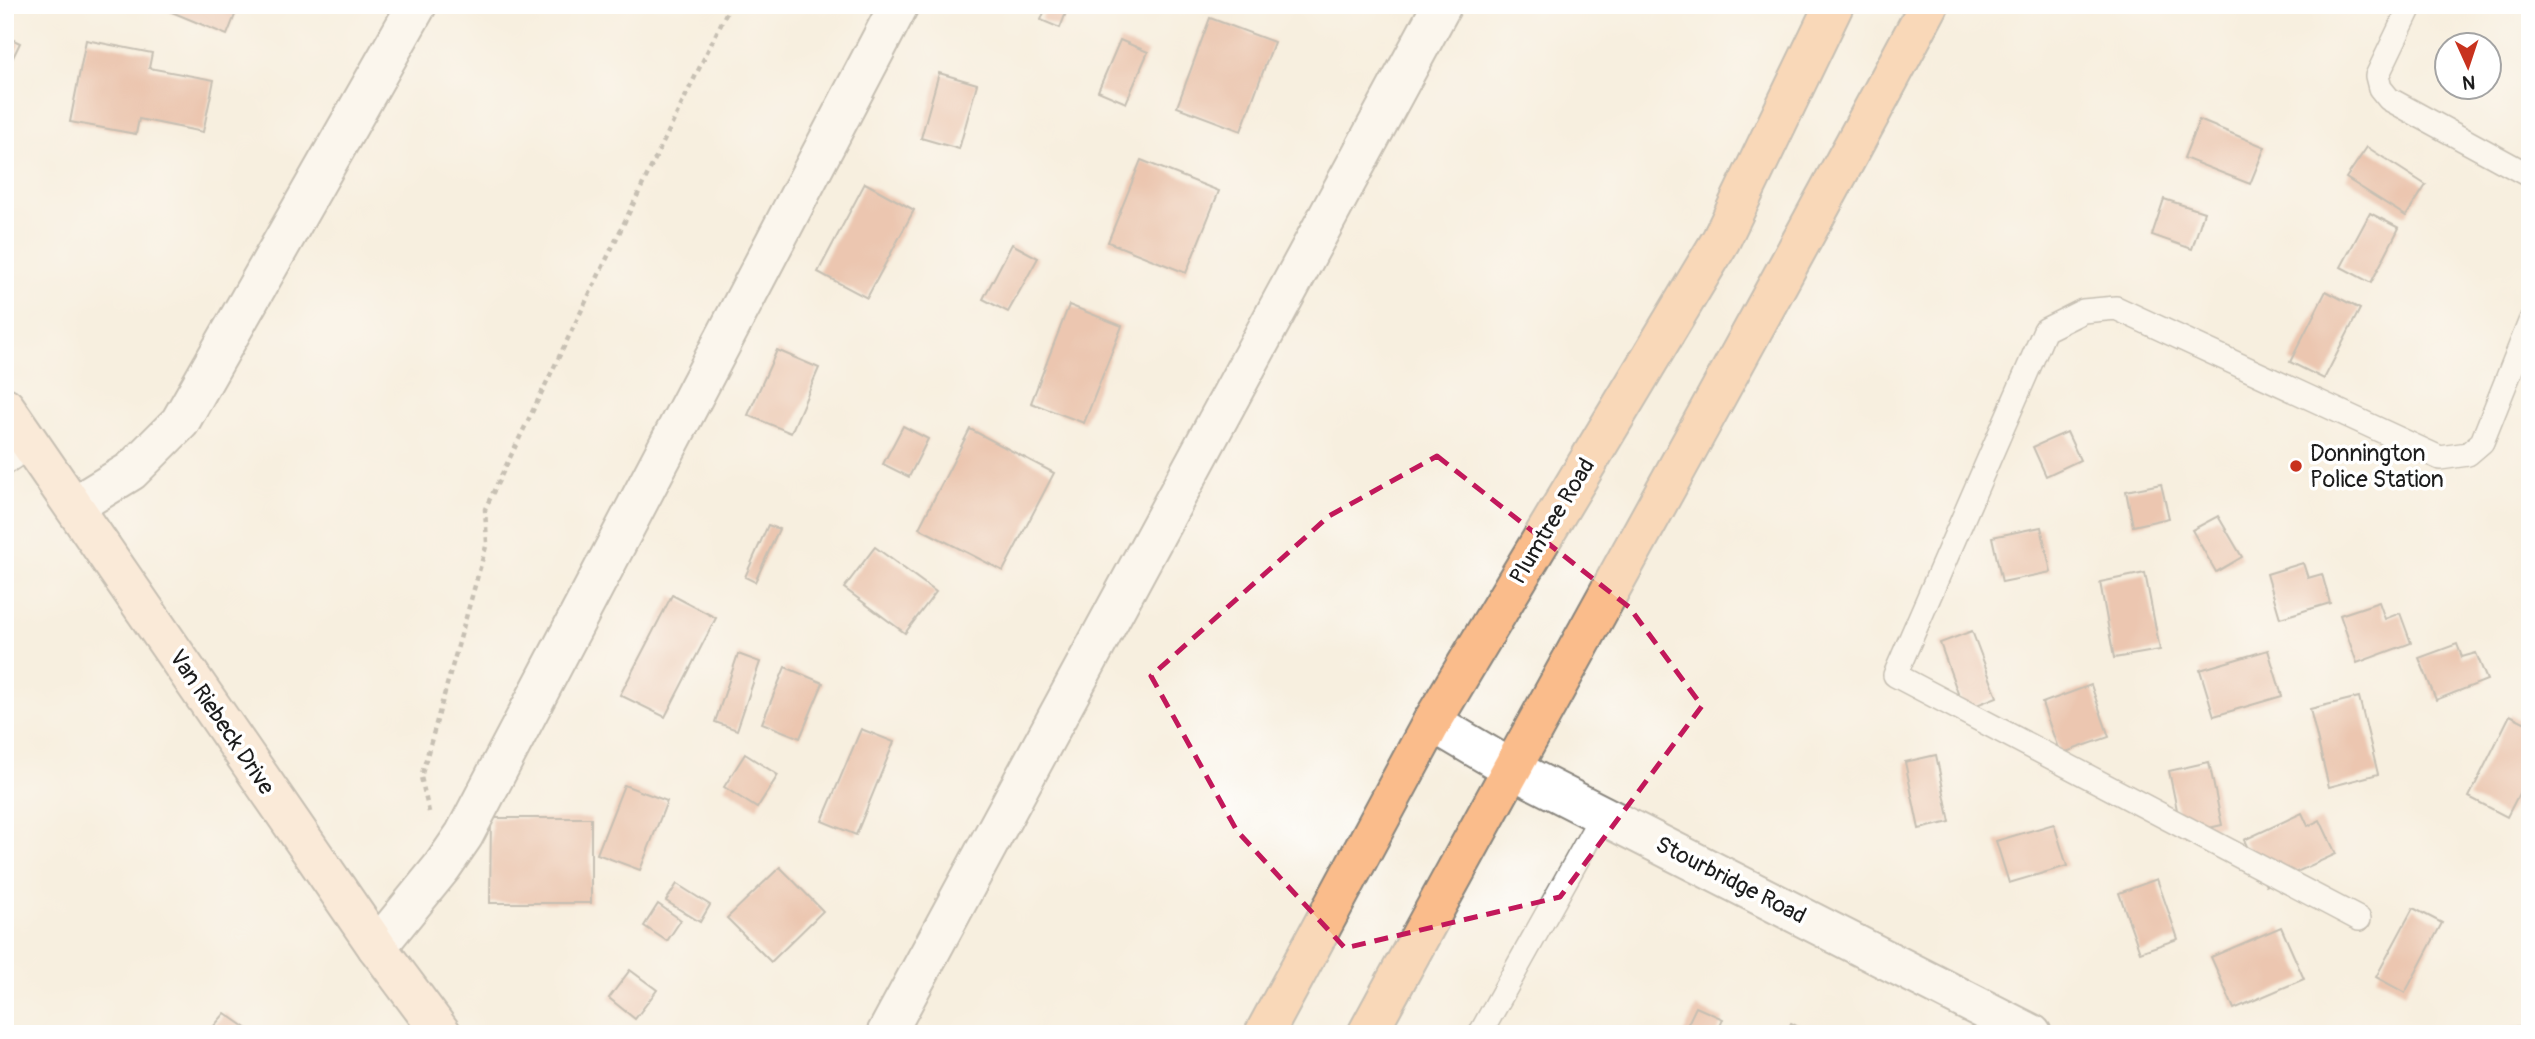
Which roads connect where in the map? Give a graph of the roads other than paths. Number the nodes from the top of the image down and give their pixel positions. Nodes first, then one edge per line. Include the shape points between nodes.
1 (417, 5) edge
2 (899, 5) edge
3 (1442, 5) edge
4 (1834, 5) edge
5 (1929, 5) edge
6 (2411, 5) edge
7 (2530, 176) edge
8 (2530, 322) edge
9 (5, 407) edge
10 (19, 454) edge
11 (74, 506) junction
12 (1432, 722) junction
13 (1510, 768) junction
14 (1602, 815) junction
15 (2359, 919) dead end
16 (377, 947) junction
17 (442, 1034) edge
18 (886, 1034) edge
19 (1264, 1034) edge
20 (1367, 1034) edge
21 (1479, 1034) edge
22 (2032, 1034) edge

1 - 11 street via 180,422 131,471
2 - 16 street via 464,835
3 - 18 street
4 - 12 highway, Plumtree Road via 1721,240
5 - 13 highway
6 - 7 lane via 2377,76 2380,88 2389,99
8 - 15 lane via 2482,442 2468,454 2440,458 2116,308 2083,311 2045,330 1895,674
9 - 10 street, Van Riebeck Drive
10 - 11 street, Van Riebeck Drive
11 - 16 street, Van Riebeck Drive
12 - 13 street, Stourbridge Road
12 - 19 highway, Plumtree Road
13 - 14 street, Stourbridge Road
13 - 20 highway
14 - 21 lane
14 - 22 street, Stourbridge Road
16 - 17 street, Van Riebeck Drive

